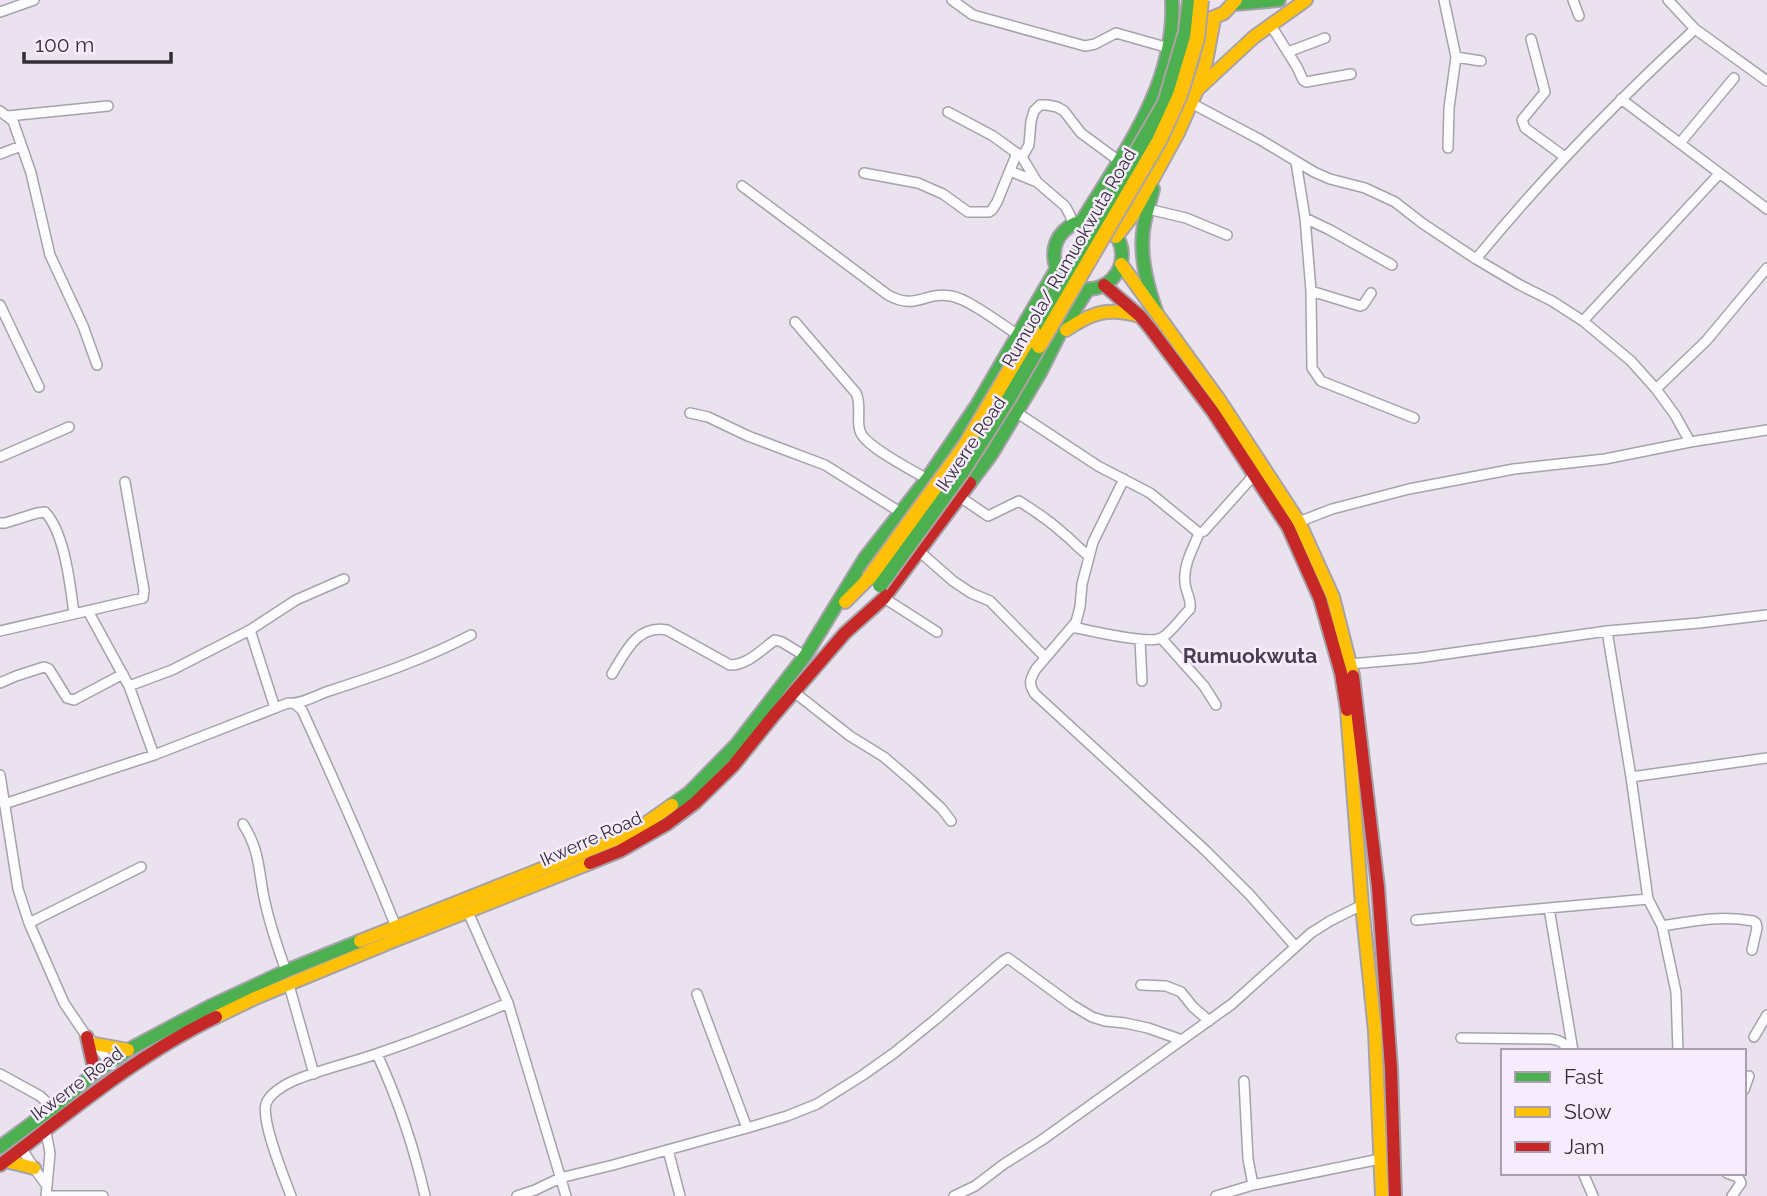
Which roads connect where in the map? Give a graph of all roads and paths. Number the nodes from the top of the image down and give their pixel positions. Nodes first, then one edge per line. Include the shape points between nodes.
1 (34, 0) edge
2 (952, 0) edge
3 (1191, 0) edge
4 (1201, 0) edge
5 (1279, 0) edge
6 (1306, 0) edge
7 (1444, 0) edge
8 (1573, 0) edge
9 (1668, 0) edge
10 (1172, 1) edge
11 (1235, 2) edge
12 (0, 12) edge
13 (1580, 16) dead end
14 (1214, 19) junction
15 (1270, 24) junction
16 (1695, 29) junction
17 (1325, 38) dead end
18 (1531, 39) dead end
19 (1168, 48) junction
20 (1288, 52) junction
21 (1455, 57) junction
22 (1481, 61) dead end
23 (1351, 75) dead end
24 (1734, 78) dead end
25 (1767, 82) edge
26 (1194, 96) junction
27 (1621, 99) junction
28 (108, 106) dead end
29 (948, 112) dead end
30 (4, 113) edge
31 (1680, 143) junction
32 (21, 146) junction
33 (1448, 148) dead end
34 (0, 154) edge
35 (1019, 155) junction
36 (1565, 157) junction
37 (1119, 162) junction
38 (1296, 162) junction
39 (1158, 168) junction
40 (1010, 171) junction
41 (864, 173) dead end
42 (1719, 174) junction
43 (1037, 182) junction
44 (743, 186) dead end
45 (1148, 209) junction
46 (1767, 209) edge
47 (1305, 218) junction
48 (1077, 223) junction
49 (1227, 235) dead end
50 (1116, 237) junction
51 (1476, 259) junction
52 (1121, 264) junction
53 (1392, 265) dead end
54 (1057, 268) junction
55 (1767, 268) edge
56 (1104, 285) junction
57 (1087, 289) junction
58 (1311, 291) junction
59 (1371, 293) dead end
60 (0, 305) edge
61 (1157, 314) junction
62 (1140, 316) junction
63 (1583, 321) junction
64 (795, 322) dead end
65 (1018, 335) junction
66 (1059, 335) junction
67 (97, 365) dead end
68 (39, 387) dead end
69 (1656, 389) junction
70 (1016, 412) junction
71 (690, 413) dead end
72 (1414, 418) dead end
73 (69, 427) dead end
74 (1767, 430) edge
75 (1690, 442) junction
76 (0, 457) edge
77 (1255, 474) junction
78 (927, 479) junction
79 (1124, 479) junction
80 (125, 482) dead end
81 (960, 497) junction
82 (900, 512) junction
83 (0, 523) edge
84 (1294, 524) junction
85 (1199, 533) junction
86 (920, 552) junction
87 (1089, 556) junction
88 (344, 579) dead end
89 (878, 587) junction
90 (88, 611) junction
91 (75, 613) junction
92 (1767, 615) edge
93 (830, 619) junction
94 (1072, 627) junction
95 (250, 630) junction
96 (0, 631) edge
97 (1607, 631) junction
98 (937, 632) dead end
99 (471, 635) dead end
100 (1140, 639) junction
101 (1162, 639) junction
102 (805, 656) junction
103 (1045, 657) junction
104 (1350, 664) junction
105 (123, 674) junction
106 (612, 674) dead end
107 (1142, 681) dead end
108 (0, 683) edge
109 (129, 686) junction
110 (794, 692) junction
111 (295, 704) junction
112 (1216, 705) dead end
113 (275, 708) junction
114 (154, 755) junction
115 (1767, 758) edge
116 (0, 775) edge
117 (1631, 777) junction
118 (4, 804) junction
119 (951, 821) dead end
120 (243, 824) dead end
121 (141, 867) dead end
122 (1648, 899) junction
123 (1362, 905) junction
124 (1549, 908) junction
125 (468, 912) junction
126 (1416, 919) dead end
127 (29, 923) junction
128 (1662, 926) junction
129 (396, 927) junction
130 (1295, 946) junction
131 (1752, 950) dead end
132 (287, 978) junction
133 (1142, 985) dead end
134 (697, 994) dead end
135 (508, 1003) junction
136 (1767, 1015) edge
137 (1209, 1020) junction
138 (1754, 1037) dead end
139 (1461, 1038) dead end
140 (1182, 1040) junction
141 (91, 1041) junction
142 (1566, 1049) edge
143 (1573, 1049) edge
144 (1678, 1049) edge
145 (128, 1050) junction
146 (377, 1054) junction
147 (115, 1069) junction
148 (0, 1073) edge
149 (95, 1073) junction
150 (313, 1074) junction
151 (1749, 1076) dead end
152 (1244, 1081) dead end
153 (1746, 1084) edge
154 (53, 1108) junction
155 (747, 1128) junction
156 (46, 1132) junction
157 (0, 1147) edge
158 (22, 1149) junction
159 (668, 1150) junction
160 (1380, 1159) junction
161 (3, 1163) edge
162 (34, 1168) junction
163 (1584, 1175) edge
164 (1732, 1175) edge
165 (560, 1178) junction
166 (1253, 1185) junction
167 (47, 1186) junction
168 (975, 1191) edge
169 (103, 1196) edge
170 (291, 1196) edge
171 (425, 1196) edge
172 (517, 1196) edge
173 (566, 1196) edge
174 (680, 1196) edge
175 (954, 1196) edge
176 (1216, 1196) edge
177 (1382, 1196) edge
178 (1395, 1196) edge
179 (1593, 1196) edge
180 (1732, 1196) edge

1 - 12 street
2 - 19 street via 973,15 1075,43 1092,46 1116,33
3 - 89 main road, Rumuola/ Rumuokwuta Road, bridge via 1164,103 1003,383
4 - 89 main road, Rumuola/ Rumuokwuta Road, bridge via 1197,38 1180,95 1159,141 1007,401
5 - 11 main road
6 - 15 main road
7 - 21 street
8 - 13 street
9 - 16 street
10 - 14 main road via 1192,18
10 - 19 main road
11 - 14 main road
14 - 26 main road
15 - 20 street
15 - 26 main road
16 - 25 street
16 - 27 street
17 - 20 street
18 - 36 street via 1545,92 1522,123
19 - 37 main road via 1156,92
20 - 23 street via 1306,82
21 - 22 street
21 - 33 street
24 - 31 street
26 - 38 street
26 - 39 main road
27 - 31 street
27 - 36 street
28 - 30 street
29 - 35 street
30 - 32 street via 13,121
31 - 42 street
32 - 34 street
32 - 67 street via 50,255
35 - 37 street via 1029,145 1031,116 1047,105 1064,111 1081,133
35 - 40 street
35 - 43 street
36 - 51 street
37 - 48 main road
38 - 47 street
38 - 51 street via 1395,202
39 - 45 main road
39 - 50 main road
40 - 41 street via 989,212 968,212 918,183
40 - 43 street
42 - 46 street
42 - 63 street
43 - 48 street
44 - 65 street via 899,302 951,296
45 - 49 street
45 - 61 main road via 1143,253
47 - 53 street
47 - 58 street
48 - 50 main road via 1100,224
48 - 54 main road via 1062,234 1055,247
50 - 52 main road via 1122,250
51 - 63 street
52 - 56 main road via 1115,277
52 - 61 main road
54 - 57 main road via 1070,284
54 - 65 main road, Ikwerre Road
55 - 69 street via 1706,341
56 - 57 main road
56 - 62 main road
57 - 66 main road, Ikwerre Road
58 - 59 street via 1360,306
58 - 72 street via 1315,375
60 - 68 street
61 - 84 main road via 1228,412
62 - 66 main road via 1126,311 1101,312
62 - 77 main road
63 - 69 street
64 - 78 street via 856,393 863,437
65 - 78 main road, Ikwerre Road
66 - 70 main road, Ikwerre Road
69 - 75 street
70 - 79 street
70 - 81 main road, Ikwerre Road
71 - 82 street via 825,465
73 - 76 street
74 - 75 street
75 - 84 street via 1409,489
77 - 84 main road
77 - 85 street
78 - 82 main road, Ikwerre Road
79 - 85 street via 1150,493
79 - 87 street
80 - 90 street via 143,598
81 - 86 main road, Ikwerre Road
81 - 87 street via 988,516 1019,501
82 - 93 main road, Ikwerre Road via 865,558
83 - 91 street via 37,513 48,515 64,554
84 - 104 main road via 1333,597
84 - 123 main road via 1341,673
85 - 101 street via 1184,572 1190,609
86 - 89 main road, Ikwerre Road
86 - 103 street via 953,581 990,601
87 - 94 street
88 - 95 street via 296,600
89 - 93 main road
89 - 98 street
89 - 110 main road, Ikwerre Road
90 - 91 street
90 - 105 street
91 - 96 street
92 - 97 street
93 - 102 main road, Ikwerre Road
94 - 100 street
94 - 103 street
95 - 109 street via 172,670
95 - 113 street
97 - 104 street
97 - 117 street
99 - 111 street via 377,676
100 - 101 street
100 - 107 street
101 - 112 street
102 - 106 street via 775,640 746,662 730,665 659,629 630,645
102 - 129 main road, Ikwerre Road via 715,767 689,793 632,833
103 - 130 street via 1030,683 1035,694 1206,851
104 - 178 main road via 1378,887
105 - 108 street via 74,700 67,698 44,667
105 - 109 street
109 - 114 street
110 - 119 street via 884,757
110 - 125 main road, Ikwerre Road via 733,766 667,824 620,851
111 - 113 street
111 - 129 street via 334,779
113 - 114 street
114 - 118 street
115 - 117 street
116 - 118 street
117 - 122 street
118 - 127 street via 18,888
120 - 132 street via 258,856 267,909
121 - 127 street
122 - 124 street
122 - 128 street
123 - 130 street
123 - 160 main road via 1375,1031
124 - 126 street
124 - 143 street
125 - 132 main road, Ikwerre Road
125 - 135 street
127 - 141 street via 64,1003
128 - 131 street via 1707,919 1753,921 1757,928
128 - 144 street via 1676,992
129 - 132 main road, Ikwerre Road
130 - 137 street
132 - 145 main road, Ikwerre Road via 209,1007
132 - 147 main road, Ikwerre Road
132 - 150 street
133 - 137 street via 1181,992
134 - 155 street
135 - 146 street
135 - 165 street
136 - 138 street
137 - 140 street
139 - 142 street via 1551,1039
140 - 155 street via 1092,1017 1008,958 863,1075 817,1104
140 - 168 street
141 - 145 main road
141 - 147 street
141 - 149 main road
145 - 147 main road, Ikwerre Road
146 - 150 street
146 - 171 street via 393,1088
147 - 149 main road, Ikwerre Road
147 - 156 main road, Ikwerre Road
148 - 154 street
149 - 154 main road, Ikwerre Road
150 - 170 street via 274,1093 264,1113
151 - 153 street
152 - 166 street
154 - 157 main road, Ikwerre Road
155 - 159 street
156 - 158 main road, Ikwerre Road
156 - 167 street via 50,1153
158 - 161 main road, Ikwerre Road
158 - 162 street
159 - 165 street
159 - 174 street
160 - 166 street
160 - 177 main road
161 - 162 main road
162 - 167 street
163 - 179 street
164 - 180 street via 1741,1183
165 - 172 street
165 - 173 street
166 - 176 street
167 - 169 street via 46,1196
168 - 175 street

